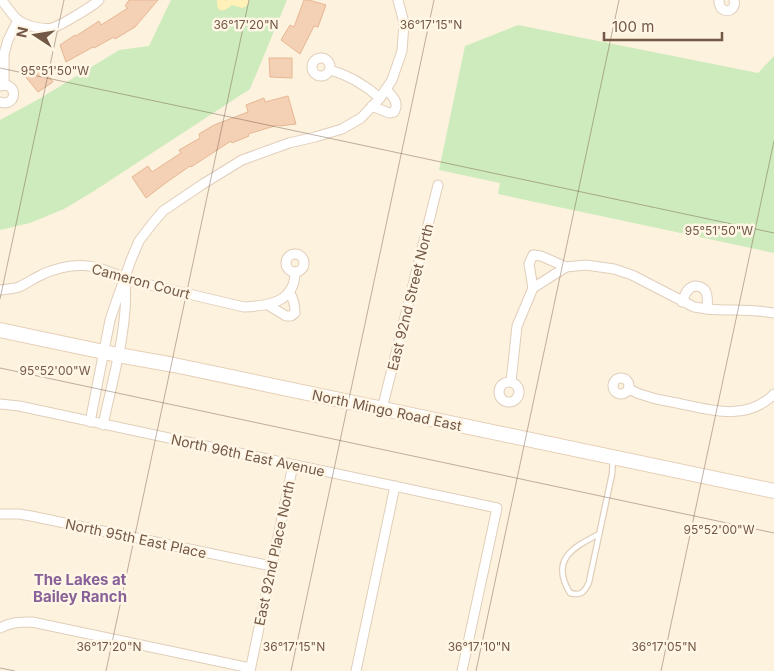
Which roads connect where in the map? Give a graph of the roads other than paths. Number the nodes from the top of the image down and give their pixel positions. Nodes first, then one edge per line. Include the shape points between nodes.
1 (3, 0) edge
2 (99, 0) edge
3 (398, 0) edge
4 (720, 0) edge
5 (734, 0) edge
6 (18, 20) junction
7 (330, 70) dead end
8 (2, 86) edge
9 (386, 89) junction
10 (380, 98) junction
11 (0, 102) edge
12 (372, 106) junction
13 (438, 185) dead end
14 (566, 267) junction
15 (295, 272) dead end
16 (125, 279) junction
17 (534, 288) junction
18 (0, 290) edge
19 (290, 292) junction
20 (682, 302) junction
21 (268, 305) junction
22 (707, 309) junction
23 (774, 313) edge
24 (0, 330) edge
25 (111, 354) junction
26 (511, 382) dead end
27 (628, 389) dead end
28 (774, 394) edge
29 (0, 404) edge
30 (382, 409) junction
31 (90, 422) junction
32 (103, 425) junction
33 (613, 457) junction
34 (293, 465) junction
35 (395, 486) junction
36 (774, 491) edge
37 (0, 514) edge
38 (599, 534) junction
39 (271, 566) junction
40 (0, 628) edge
41 (250, 670) edge
42 (356, 671) edge
43 (462, 671) edge

1 - 6 street
2 - 6 street via 51,28 34,27
3 - 9 street via 404,23 402,51
4 - 5 street via 720,8 727,11 734,8
6 - 8 street via 4,54
7 - 10 street via 365,85
8 - 11 street via 12,88 14,96 9,102
9 - 10 street
9 - 12 street via 396,100 394,112
10 - 12 street
12 - 16 street via 361,118 342,129 242,160 163,211 140,241
13 - 30 street, East 92nd Street North
14 - 17 street
14 - 17 street via 532,255 529,264
14 - 20 street via 586,265 614,269 647,282
15 - 19 street
16 - 18 street, Cameron Court via 112,272 69,265 18,287
16 - 21 street, Cameron Court via 244,307
16 - 25 street via 126,298
16 - 25 street via 110,320
17 - 26 street via 517,326
19 - 21 street, Cameron Court
19 - 21 street via 295,313 291,316
20 - 22 street
20 - 22 street via 689,289 699,286 705,290
22 - 23 street
24 - 25 street, North Mingo Road East
25 - 30 street, North Mingo Road East
25 - 31 street
25 - 32 street
27 - 28 street via 641,396 718,412 744,411
29 - 31 street, North 96th East Avenue
30 - 33 street, North Mingo Road East
31 - 32 street, North 96th East Avenue
32 - 34 street, North 96th East Avenue
33 - 36 street, North Mingo Road East
33 - 38 lane
34 - 35 street, North 96th East Avenue
34 - 39 street, East 92nd Place North
35 - 42 street
35 - 43 street, North 96th East Avenue via 496,508
37 - 39 street, North 95th East Place via 31,516
38 - 38 lane via 586,589 582,593 570,593 565,586 564,560 580,544
39 - 41 street, East 92nd Place North
40 - 41 street via 18,622 32,622

